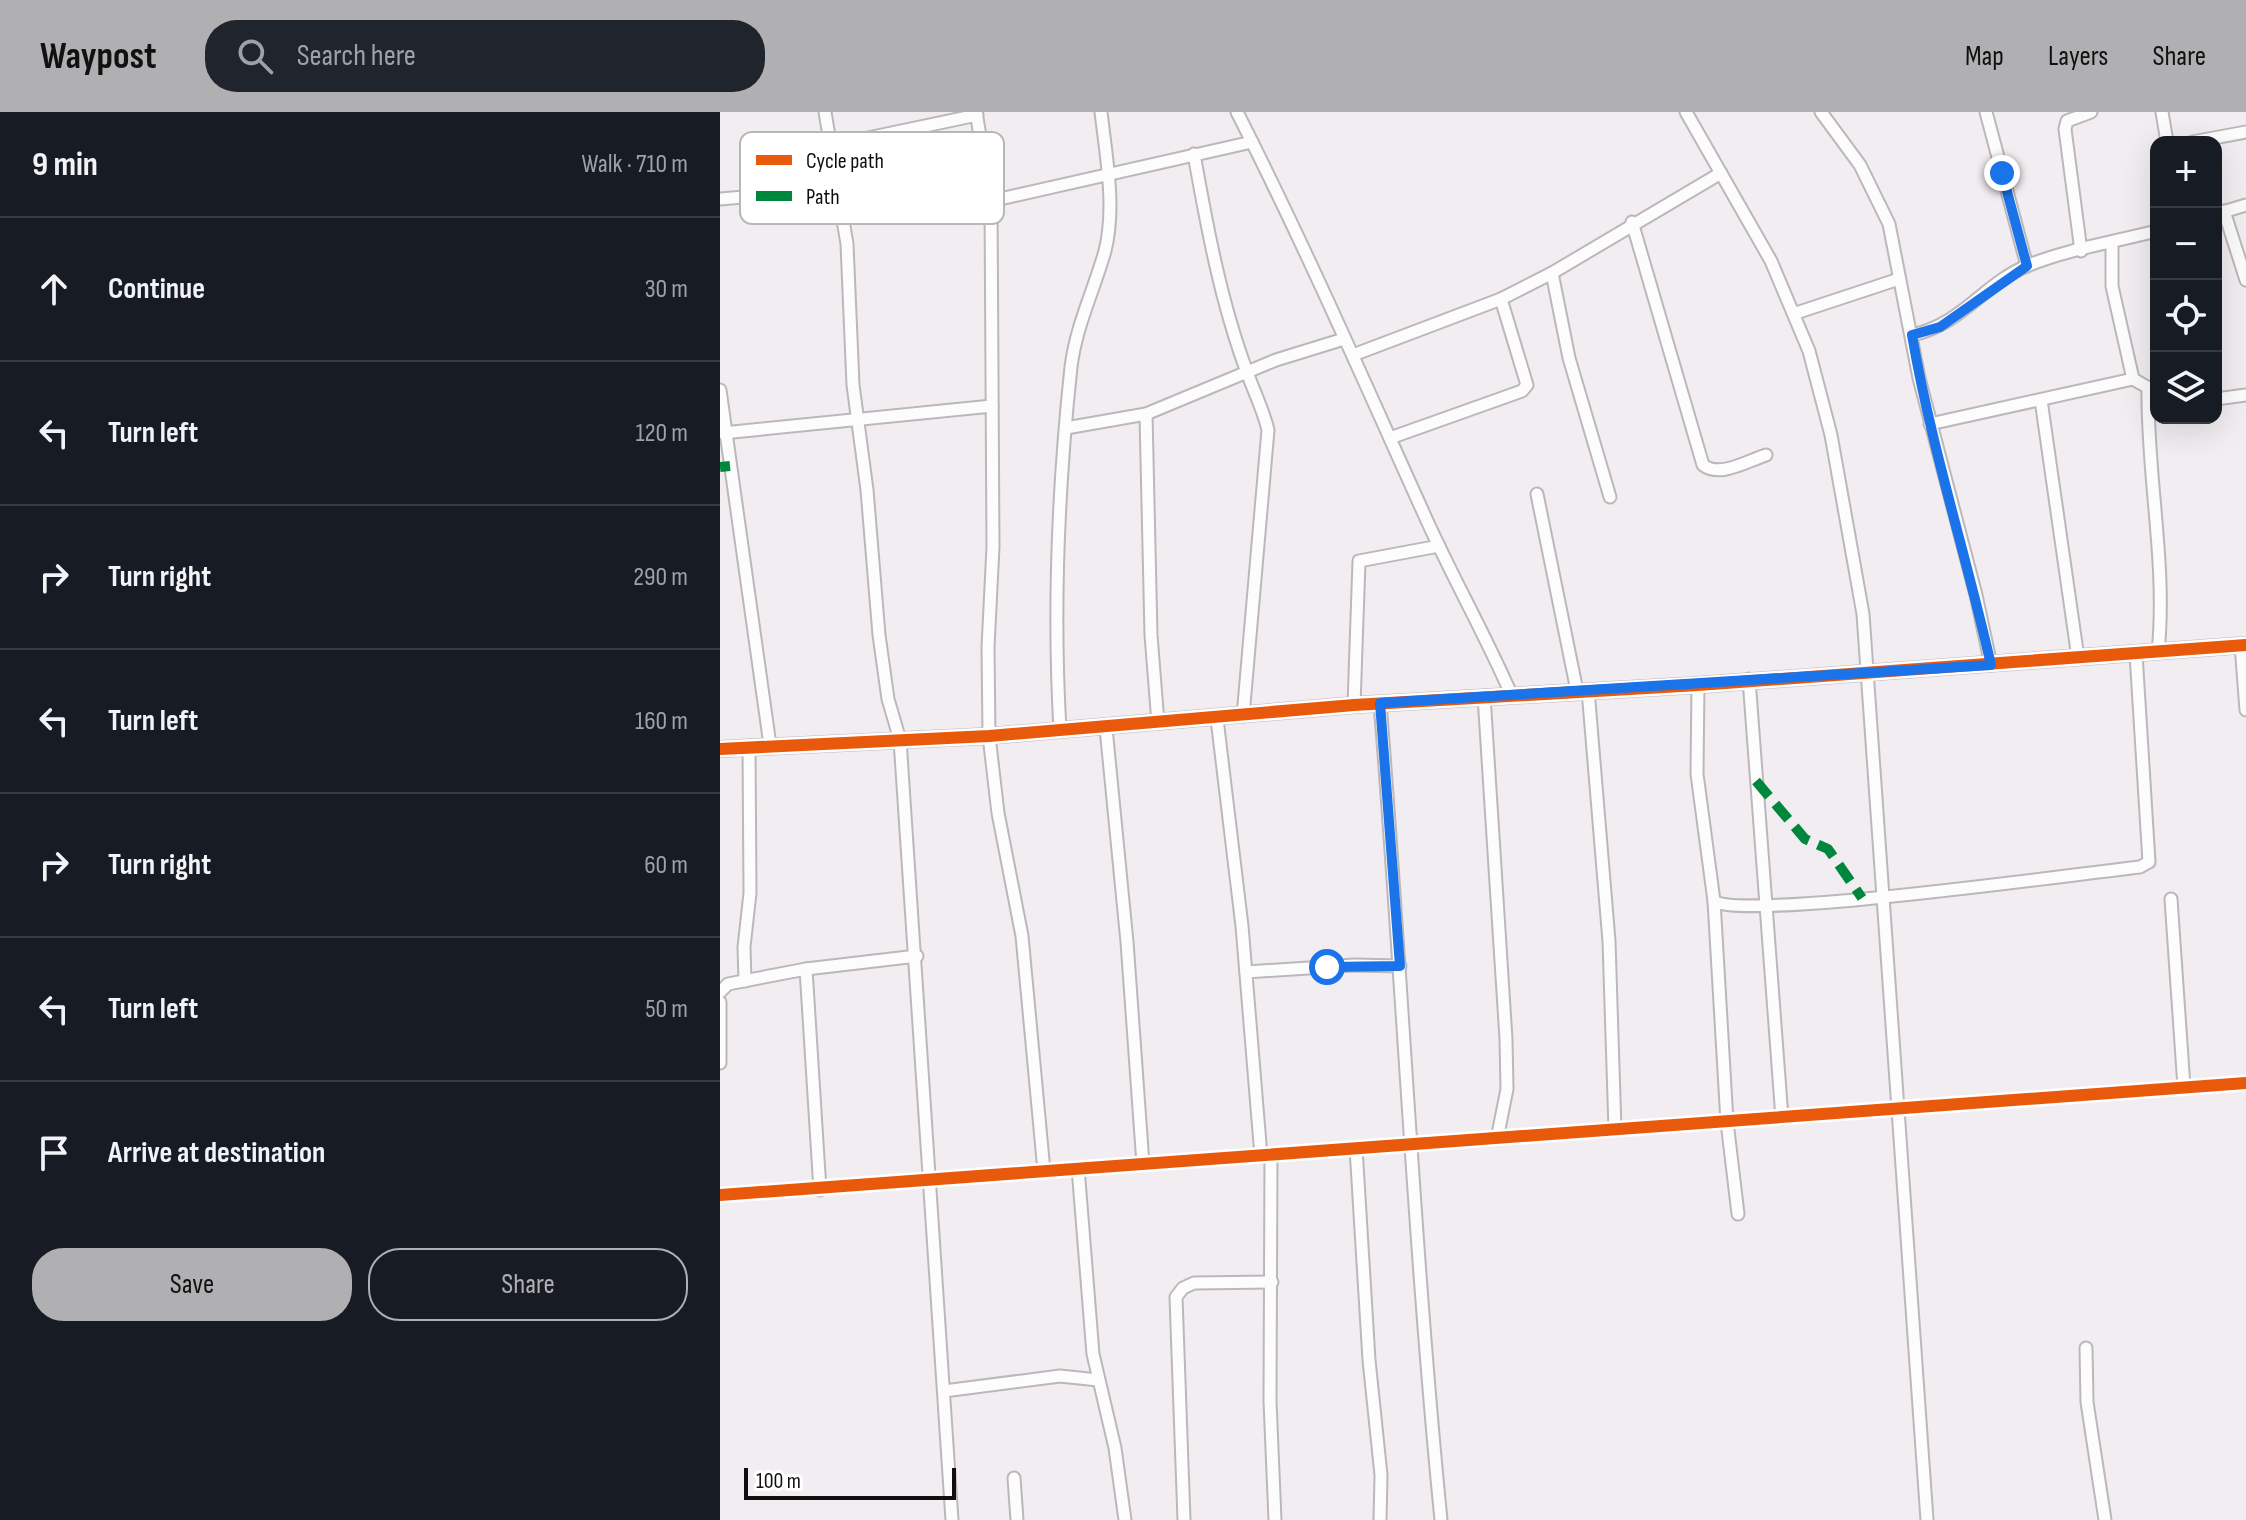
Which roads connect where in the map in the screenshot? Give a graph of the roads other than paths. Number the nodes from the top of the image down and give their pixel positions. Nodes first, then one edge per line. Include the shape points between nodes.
1 (825, 112) edge
2 (1101, 112) edge
3 (1686, 112) edge
4 (1821, 112) edge
5 (1986, 112) edge
6 (2091, 112) edge
7 (2162, 112) edge
8 (976, 113) edge
9 (1241, 113) edge
10 (828, 132) edge
11 (892, 132) edge
12 (2246, 132) edge
13 (2166, 136) edge
14 (2222, 136) edge
15 (1252, 142) junction
16 (1194, 154) junction
17 (1107, 173) junction
18 (1721, 173) junction
19 (740, 197) edge
20 (1004, 198) edge
21 (720, 199) edge
22 (2246, 205) edge
23 (2222, 211) edge
24 (2222, 217) edge
25 (1632, 222) junction
26 (843, 224) edge
27 (991, 224) edge
28 (2150, 232) edge
29 (2112, 242) junction
30 (2081, 251) junction
31 (2027, 266) junction
32 (1552, 273) junction
33 (1899, 279) junction
34 (2246, 280) edge
35 (1501, 299) junction
36 (1796, 313) junction
37 (1912, 335) junction
38 (1344, 339) junction
39 (1353, 355) junction
40 (1247, 372) junction
41 (2133, 379) junction
42 (720, 390) edge
43 (2150, 390) edge
44 (2246, 395) edge
45 (2222, 398) edge
46 (2041, 400) junction
47 (992, 406) junction
48 (1146, 414) junction
49 (2150, 415) edge
50 (858, 419) junction
51 (1930, 424) junction
52 (1066, 428) junction
53 (723, 433) junction
54 (1390, 438) junction
55 (1766, 455) dead end
56 (1537, 494) dead end
57 (1610, 497) dead end
58 (1439, 546) junction
59 (2243, 645) edge
60 (2158, 652) junction
61 (2136, 654) junction
62 (2078, 658) junction
63 (1991, 665) junction
64 (1868, 672) junction
65 (1749, 679) junction
66 (1698, 685) junction
67 (1582, 690) junction
68 (1511, 694) junction
69 (1484, 696) junction
70 (1380, 703) junction
71 (1354, 705) junction
72 (2246, 710) edge
73 (1243, 716) junction
74 (1217, 719) junction
75 (1158, 723) junction
76 (1106, 728) junction
77 (1060, 730) junction
78 (989, 736) junction
79 (900, 740) junction
80 (770, 745) junction
81 (749, 746) junction
82 (720, 749) edge
83 (1881, 897) junction
84 (2171, 899) dead end
85 (1714, 901) junction
86 (1764, 907) junction
87 (917, 956) junction
88 (1400, 966) junction
89 (806, 969) junction
90 (1246, 972) junction
91 (745, 981) junction
92 (720, 992) edge
93 (720, 1002) edge
94 (720, 1063) edge
95 (2246, 1083) edge
96 (2184, 1087) junction
97 (1895, 1109) junction
98 (1782, 1118) junction
99 (1727, 1122) junction
100 (1615, 1130) junction
101 (1497, 1139) junction
102 (1410, 1145) junction
103 (1356, 1148) junction
104 (1266, 1156) junction
105 (1143, 1164) junction
106 (1078, 1168) junction
107 (1044, 1171) junction
108 (929, 1181) junction
109 (820, 1190) junction
110 (720, 1195) edge
111 (1738, 1214) dead end
112 (1272, 1282) junction
113 (2086, 1348) dead end
114 (1098, 1380) junction
115 (944, 1391) junction
116 (1014, 1478) dead end
117 (952, 1520) edge
118 (1017, 1520) edge
119 (1125, 1520) edge
120 (1184, 1520) edge
121 (1275, 1520) edge
122 (1380, 1520) edge
123 (1441, 1520) edge
124 (1927, 1520) edge
125 (2105, 1520) edge

1 - 10 street
2 - 17 street
3 - 18 street
4 - 33 street via 1860,165 1880,204
5 - 31 street
6 - 30 street via 2067,121 2065,129
7 - 13 street
8 - 11 street
9 - 15 street
12 - 14 street
15 - 16 street
15 - 38 street
16 - 17 street
16 - 40 street via 1207,230
17 - 20 street
17 - 52 street via 1105,250 1075,341
18 - 25 street
18 - 36 street
19 - 21 street
22 - 23 street
24 - 34 street
25 - 32 street
25 - 55 street via 1703,465 1720,471
26 - 50 street
27 - 47 street
28 - 29 street
29 - 30 street
29 - 41 street via 2112,286
30 - 31 street
31 - 37 street via 1940,327
32 - 35 street
32 - 57 street via 1569,358
33 - 36 street
33 - 37 street
35 - 39 street
35 - 54 street via 1527,385
36 - 64 street via 1831,435 1863,614
37 - 51 street
38 - 39 street
38 - 40 street
39 - 54 street
40 - 48 street
40 - 73 street via 1268,430 1268,456
41 - 43 street
41 - 46 street
42 - 53 street
44 - 45 street
46 - 51 street
46 - 62 street
47 - 50 street
47 - 78 street
48 - 52 street
48 - 75 street
49 - 60 street via 2147,452 2161,604
50 - 53 street
50 - 79 street via 884,675
51 - 63 street
52 - 77 street via 1056,580
53 - 80 street
54 - 58 street
56 - 67 street
58 - 68 street
58 - 71 street via 1359,561
59 - 60 street
59 - 72 street
60 - 61 street
61 - 62 street
61 - 83 street via 2149,862
62 - 63 street
63 - 64 street
64 - 65 street
64 - 83 street
65 - 66 street
65 - 86 street
66 - 67 street
66 - 85 street via 1697,774
67 - 68 street
67 - 100 street via 1609,941
68 - 69 street
69 - 70 street
69 - 101 street via 1506,1039 1507,1089
70 - 71 street
70 - 88 street
71 - 73 street
73 - 74 street
74 - 75 street
74 - 90 street
75 - 76 street
76 - 77 street
76 - 105 street
77 - 78 street
78 - 79 street
78 - 107 street via 1022,936
79 - 80 street
79 - 87 street
80 - 81 street
81 - 82 street
81 - 91 street
83 - 86 street
83 - 97 street
84 - 96 street
85 - 86 street via 1721,906
85 - 99 street
86 - 98 street
87 - 89 street
87 - 108 street
88 - 90 street
88 - 102 street
89 - 91 street
89 - 109 street
90 - 104 street
91 - 92 street via 728,984
93 - 94 street
95 - 96 street
96 - 97 street
97 - 98 street
97 - 124 street
98 - 99 street
99 - 100 street
99 - 111 street
100 - 101 street
101 - 102 street
102 - 103 street
102 - 123 street
103 - 104 street
103 - 122 street
104 - 105 street
104 - 112 street
105 - 106 street
106 - 107 street
106 - 114 street
107 - 108 street
108 - 109 street
108 - 115 street
109 - 110 street
112 - 120 street via 1194,1283 1176,1297
112 - 121 street
113 - 125 street via 2087,1402
114 - 115 street via 1060,1376
114 - 119 street
115 - 117 street
116 - 118 street

